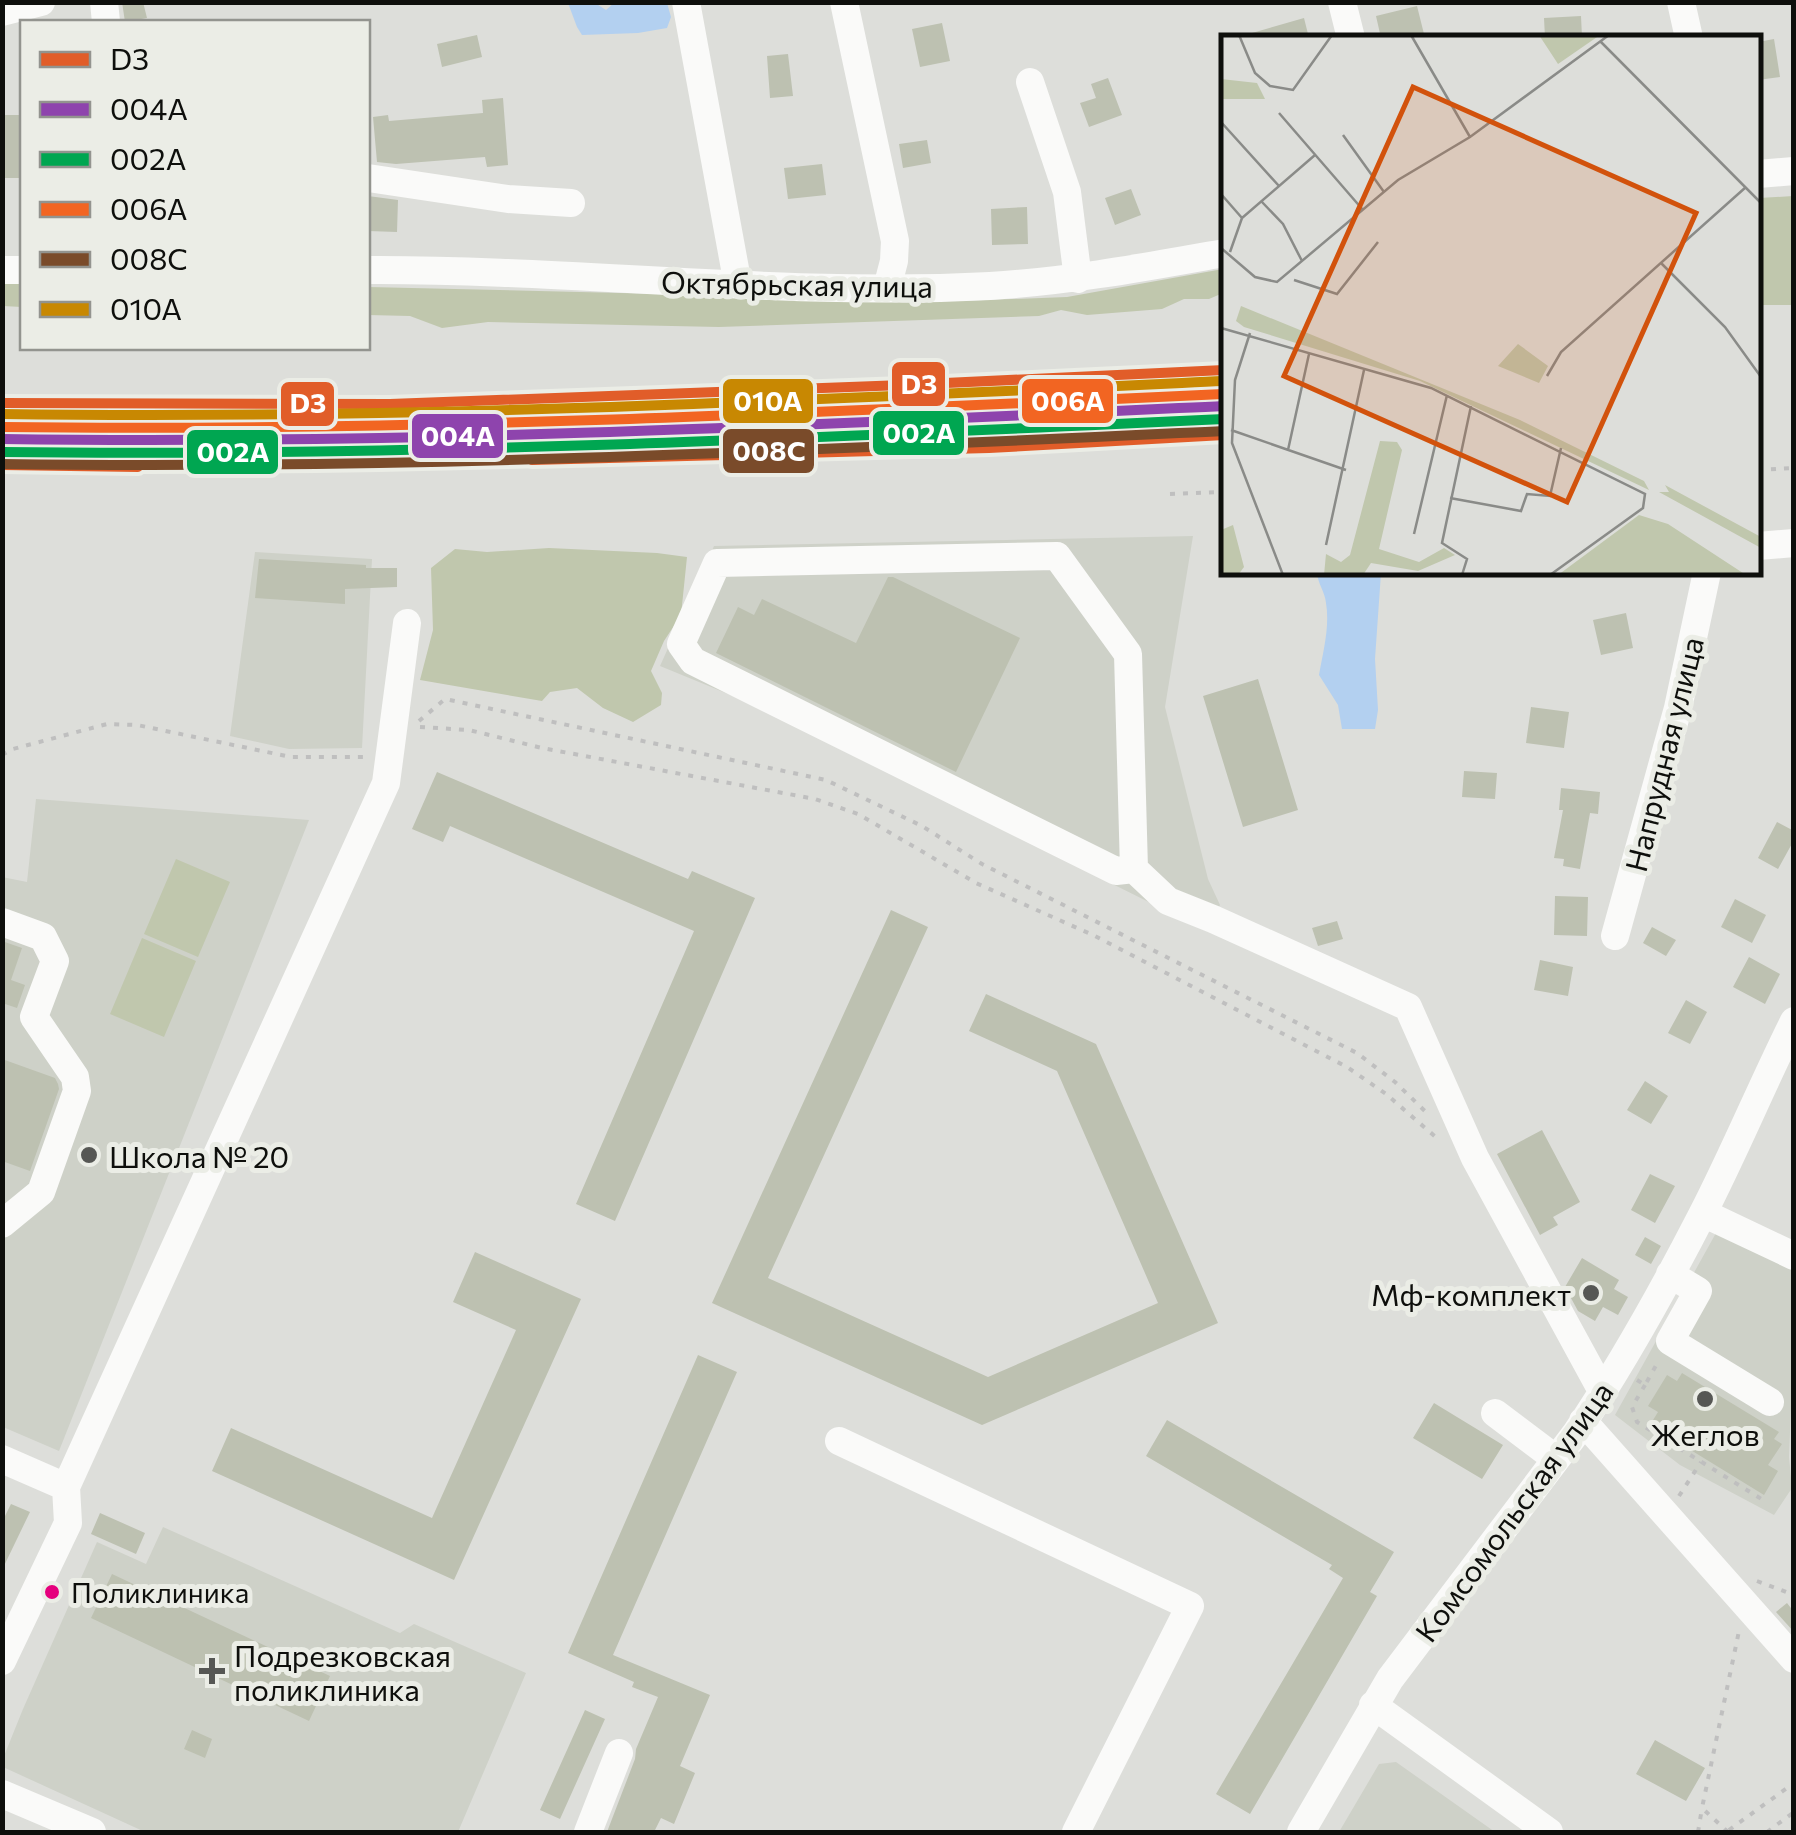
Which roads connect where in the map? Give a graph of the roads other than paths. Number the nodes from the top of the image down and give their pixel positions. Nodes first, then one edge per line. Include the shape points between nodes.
1 (41, 2) edge
2 (686, 2) edge
3 (844, 2) edge
4 (1342, 2) edge
5 (1682, 2) edge
6 (2, 12) edge
7 (1350, 35) edge
8 (1688, 35) edge
9 (1030, 82) dead end
10 (1794, 171) edge
11 (1761, 174) edge
12 (370, 178) edge
13 (571, 203) dead end
14 (1221, 254) edge
15 (370, 270) edge
16 (1078, 279) junction
17 (738, 285) junction
18 (887, 288) junction
19 (1794, 543) edge
20 (1761, 546) edge
21 (1707, 575) edge
22 (407, 623) dead end
23 (1134, 869) junction
24 (2, 922) edge
25 (1615, 936) dead end
26 (1794, 1021) edge
27 (1782, 1072) edge
28 (1703, 1213) junction
29 (2, 1224) edge
30 (1794, 1256) edge
31 (1670, 1274) junction
32 (1602, 1391) junction
33 (1770, 1402) dead end
34 (1495, 1413) dead end
35 (1583, 1421) junction
36 (839, 1441) dead end
37 (2, 1459) edge
38 (1556, 1459) junction
39 (66, 1487) junction
40 (1794, 1659) edge
41 (2, 1661) edge
42 (1373, 1704) junction
43 (619, 1753) dead end
44 (2, 1794) edge
45 (92, 1832) edge
46 (588, 1832) edge
47 (1076, 1832) edge
48 (1301, 1832) edge
49 (1549, 1832) edge

1 - 6 street
2 - 17 street
3 - 18 street via 894,242
4 - 7 street
5 - 8 street
9 - 16 street via 1066,192
10 - 11 street
12 - 13 street
14 - 16 street, Октябрьская улица
15 - 17 street, Октябрьская улица
16 - 18 street, Октябрьская улица
17 - 18 street, Октябрьская улица
19 - 20 street
21 - 25 street, Напрудная улица
22 - 39 street via 386,783
23 - 23 street via 1128,654 1057,556 717,563 681,644 693,660 1116,870
23 - 32 street via 1168,901 1408,1007 1475,1158
24 - 29 street via 43,937 54,961 34,1017 75,1077 77,1091 41,1192
26 - 27 street, Комсомольская улица
27 - 28 street, Комсомольская улица
28 - 30 street
28 - 31 street, Комсомольская улица
31 - 32 street, Комсомольская улица
31 - 33 street via 1698,1291 1670,1341
32 - 35 street, Комсомольская улица
34 - 38 street
35 - 38 street, Комсомольская улица
35 - 40 street
36 - 47 street via 1190,1606
37 - 39 street
38 - 42 street, Комсомольская улица
39 - 41 street via 68,1523
42 - 48 street, Комсомольская улица
42 - 49 street
43 - 46 street
44 - 45 street

